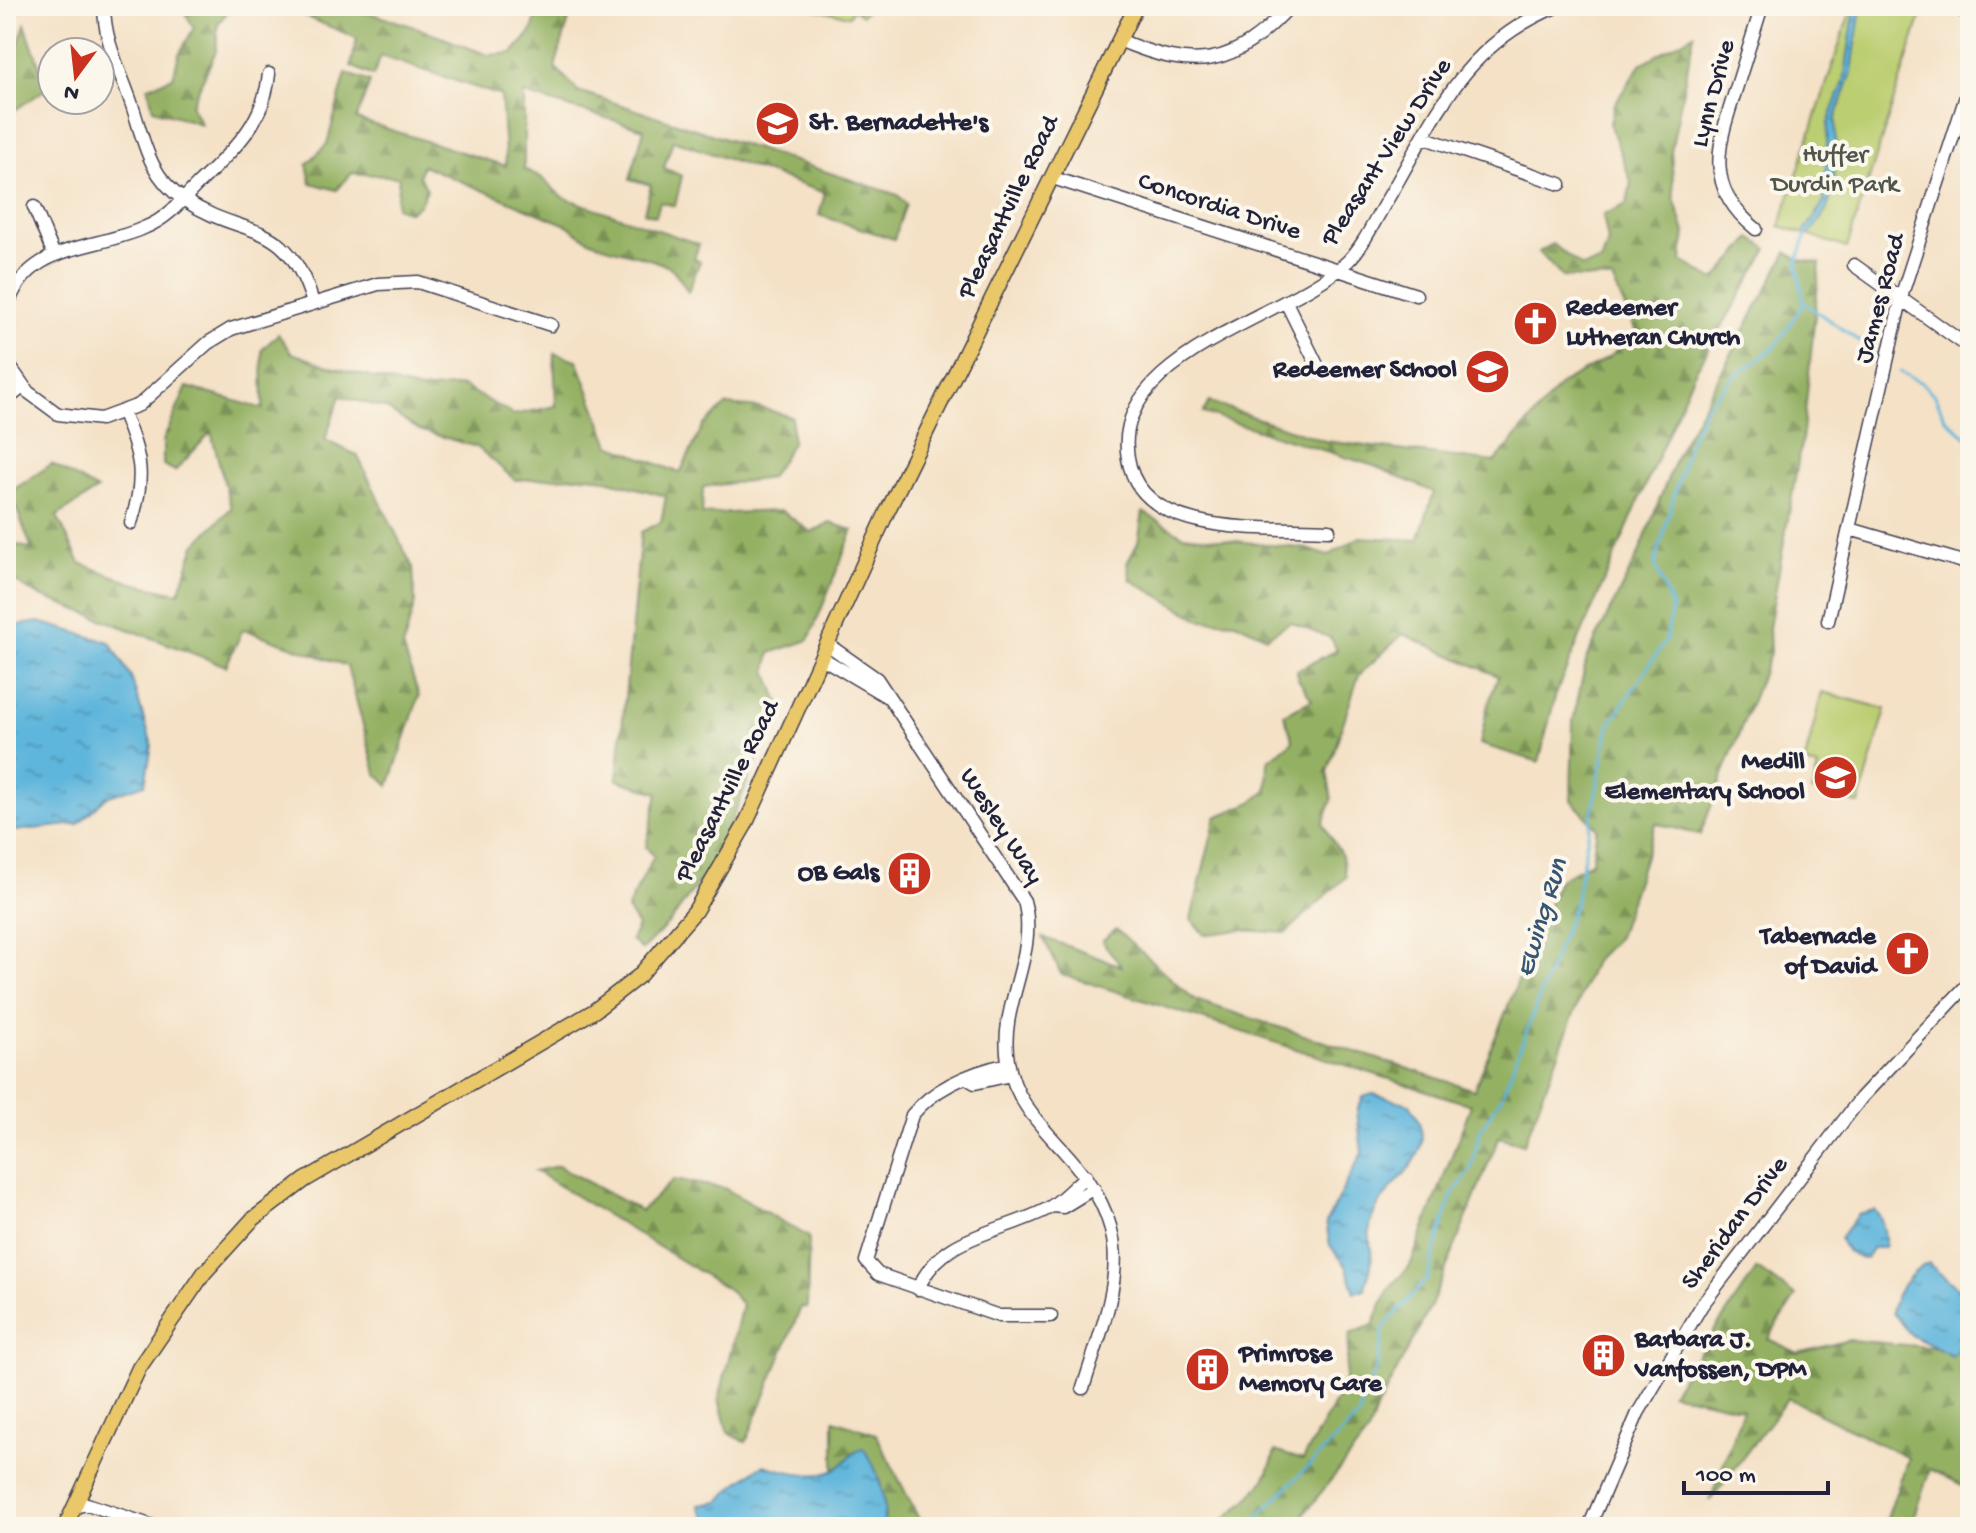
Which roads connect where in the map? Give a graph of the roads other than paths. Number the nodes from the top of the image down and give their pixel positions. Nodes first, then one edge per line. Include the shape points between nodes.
1 (104, 6) edge
2 (1136, 6) edge
3 (1290, 6) edge
4 (1558, 6) edge
5 (1762, 6) edge
6 (1948, 6) edge
7 (1970, 13) edge
8 (1119, 40) junction
9 (269, 74) dead end
10 (1970, 84) edge
11 (1425, 138) junction
12 (1053, 178) junction
13 (1560, 184) dead end
14 (184, 199) junction
15 (34, 207) dead end
16 (1756, 229) dead end
17 (54, 255) junction
18 (1854, 265) dead end
19 (1339, 269) junction
20 (1416, 295) dead end
21 (1902, 298) junction
22 (1286, 302) junction
23 (313, 303) junction
24 (6, 310) edge
25 (551, 325) dead end
26 (1970, 348) edge
27 (6, 361) edge
28 (1319, 369) dead end
29 (23, 387) junction
30 (6, 400) edge
31 (123, 413) junction
32 (131, 523) dead end
33 (1850, 529) junction
34 (1329, 530) dead end
35 (1970, 564) edge
36 (1828, 621) dead end
37 (824, 651) junction
38 (1970, 982) edge
39 (1010, 1070) junction
40 (1086, 1176) junction
41 (1094, 1188) junction
42 (1052, 1206) junction
43 (918, 1289) junction
44 (1051, 1316) dead end
45 (1083, 1388) dead end
46 (74, 1507) junction
47 (65, 1527) edge
48 (156, 1527) edge
49 (1589, 1527) edge

1 - 14 street via 112,56 143,148 165,182
2 - 8 main road, Pleasantville Road
3 - 8 street via 1254,42 1211,60 1167,58
4 - 11 street, Pleasant View Drive via 1519,23 1490,44 1452,89
5 - 16 street, Lynn Drive via 1718,154 1725,191
6 - 7 street
8 - 12 main road, Pleasantville Road
9 - 14 street via 252,127
10 - 21 street, James Road
11 - 13 street
11 - 19 street, Pleasant View Drive via 1354,254
12 - 19 street, Concordia Drive
12 - 37 main road, Pleasantville Road via 924,434
14 - 17 street via 149,226
14 - 23 street via 282,245 305,275
15 - 17 street
17 - 24 street via 22,277
18 - 21 street
19 - 20 street, Concordia Drive
19 - 22 street, Pleasant View Drive
21 - 26 street
21 - 33 street, James Road
22 - 28 street
22 - 34 street, Pleasant View Drive via 1233,327 1171,368 1133,413 1127,455 1144,494 1179,518
23 - 25 street via 378,284 418,282
23 - 31 street via 221,334 148,398
27 - 29 street
29 - 30 street
29 - 31 street via 66,417 101,419
31 - 32 street via 141,467 141,490
33 - 35 street
33 - 36 street, James Road
37 - 39 street, Wesley Way via 873,674 1024,901 1027,947 1006,1022
37 - 46 main road, Pleasantville Road via 725,863 658,956 594,1011 305,1180 252,1220 204,1273 147,1355
38 - 49 street, Sheridan Drive via 1861,1098 1702,1305 1638,1413
39 - 40 street, Wesley Way via 1035,1121
39 - 43 street via 975,1072 943,1087 912,1115 865,1254 878,1274
40 - 41 street, Wesley Way
40 - 42 street
41 - 42 street via 1063,1207
41 - 45 street, Wesley Way via 1114,1234 1116,1271
42 - 43 street via 946,1250
43 - 44 street via 999,1316
46 - 47 main road, Pleasantville Road
46 - 48 street via 87,1504

